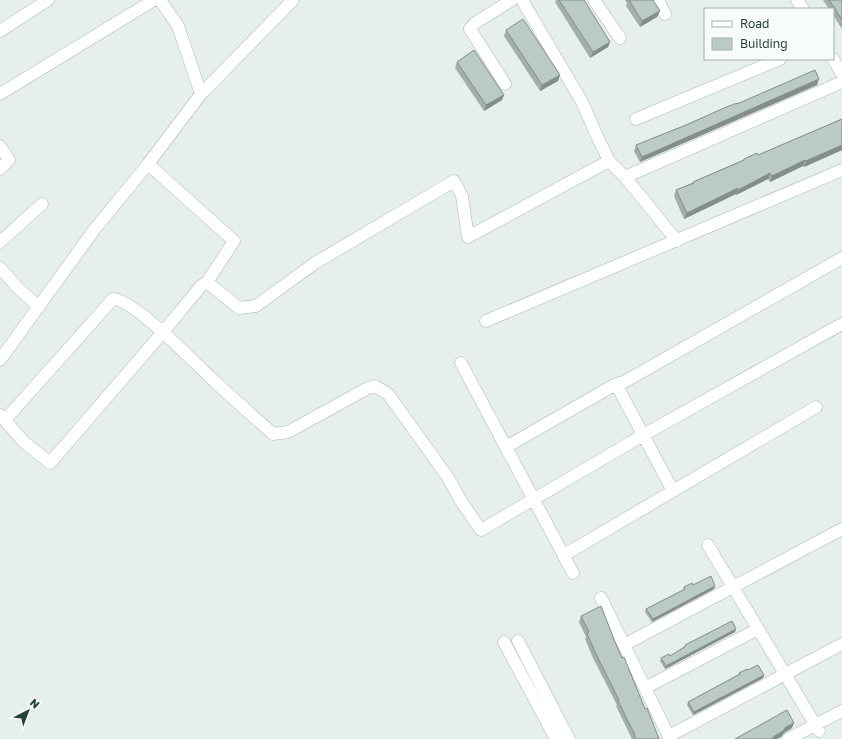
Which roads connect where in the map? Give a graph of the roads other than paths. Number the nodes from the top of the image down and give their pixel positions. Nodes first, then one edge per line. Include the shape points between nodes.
1 (48, 0) edge
2 (154, 0) edge
3 (160, 0) edge
4 (293, 0) edge
5 (512, 0) edge
6 (522, 0) edge
7 (594, 0) edge
8 (658, 0) edge
9 (665, 14) dead end
10 (0, 31) edge
11 (620, 38) dead end
12 (778, 60) edge
13 (834, 60) edge
14 (842, 74) edge
15 (842, 82) edge
16 (505, 84) dead end
17 (0, 94) edge
18 (201, 94) junction
19 (636, 119) dead end
20 (0, 146) edge
21 (609, 161) junction
22 (148, 164) junction
23 (0, 168) edge
24 (842, 170) edge
25 (625, 177) junction
26 (42, 204) dead end
27 (677, 241) junction
28 (0, 242) edge
29 (842, 258) edge
30 (0, 268) edge
31 (207, 282) junction
32 (39, 307) junction
33 (486, 321) dead end
34 (842, 324) edge
35 (163, 332) junction
36 (0, 360) edge
37 (461, 362) dead end
38 (616, 384) junction
39 (816, 407) dead end
40 (2, 418) edge
41 (643, 435) junction
42 (506, 447) junction
43 (673, 491) junction
44 (534, 499) junction
45 (842, 529) edge
46 (708, 545) dead end
47 (564, 555) junction
48 (573, 573) dead end
49 (733, 587) junction
50 (601, 598) dead end
51 (758, 629) junction
52 (518, 641) dead end
53 (504, 642) dead end
54 (842, 644) edge
55 (624, 645) junction
56 (785, 674) junction
57 (645, 688) junction
58 (842, 711) edge
59 (842, 719) edge
60 (817, 728) junction
61 (669, 738) edge
62 (556, 739) edge
63 (568, 739) edge
64 (788, 739) edge
65 (804, 739) edge

1 - 10 street
2 - 17 street
3 - 18 street via 178,26
4 - 18 street
5 - 16 street via 475,23 470,29
6 - 21 street via 582,102
7 - 11 street
8 - 9 street
12 - 19 street
13 - 14 street
15 - 25 street
18 - 22 street
20 - 23 street via 9,160
21 - 25 street
21 - 31 street via 468,237 462,196 454,182 315,263 256,306 239,308
22 - 31 street via 234,241
22 - 32 street via 94,230
24 - 27 street
25 - 27 street
26 - 28 street
27 - 33 street
29 - 38 street via 624,382
30 - 32 street
31 - 35 street
32 - 36 street
34 - 41 street
35 - 40 street via 126,303 117,298 113,299
35 - 40 street via 50,462 24,442
35 - 44 street via 273,434 288,432 368,388 375,386 388,394 447,476 481,530
37 - 42 street
38 - 41 street
38 - 42 street
39 - 43 street
41 - 43 street
41 - 44 street
42 - 44 street
43 - 47 street
44 - 47 street
45 - 49 street
46 - 49 street
47 - 48 street
49 - 51 street
49 - 55 street
50 - 55 street
51 - 56 street
51 - 57 street
52 - 63 street
53 - 62 street
54 - 56 street
55 - 57 street
56 - 60 street
56 - 61 street
57 - 61 street
58 - 60 street
59 - 60 street
60 - 64 street
60 - 65 street

